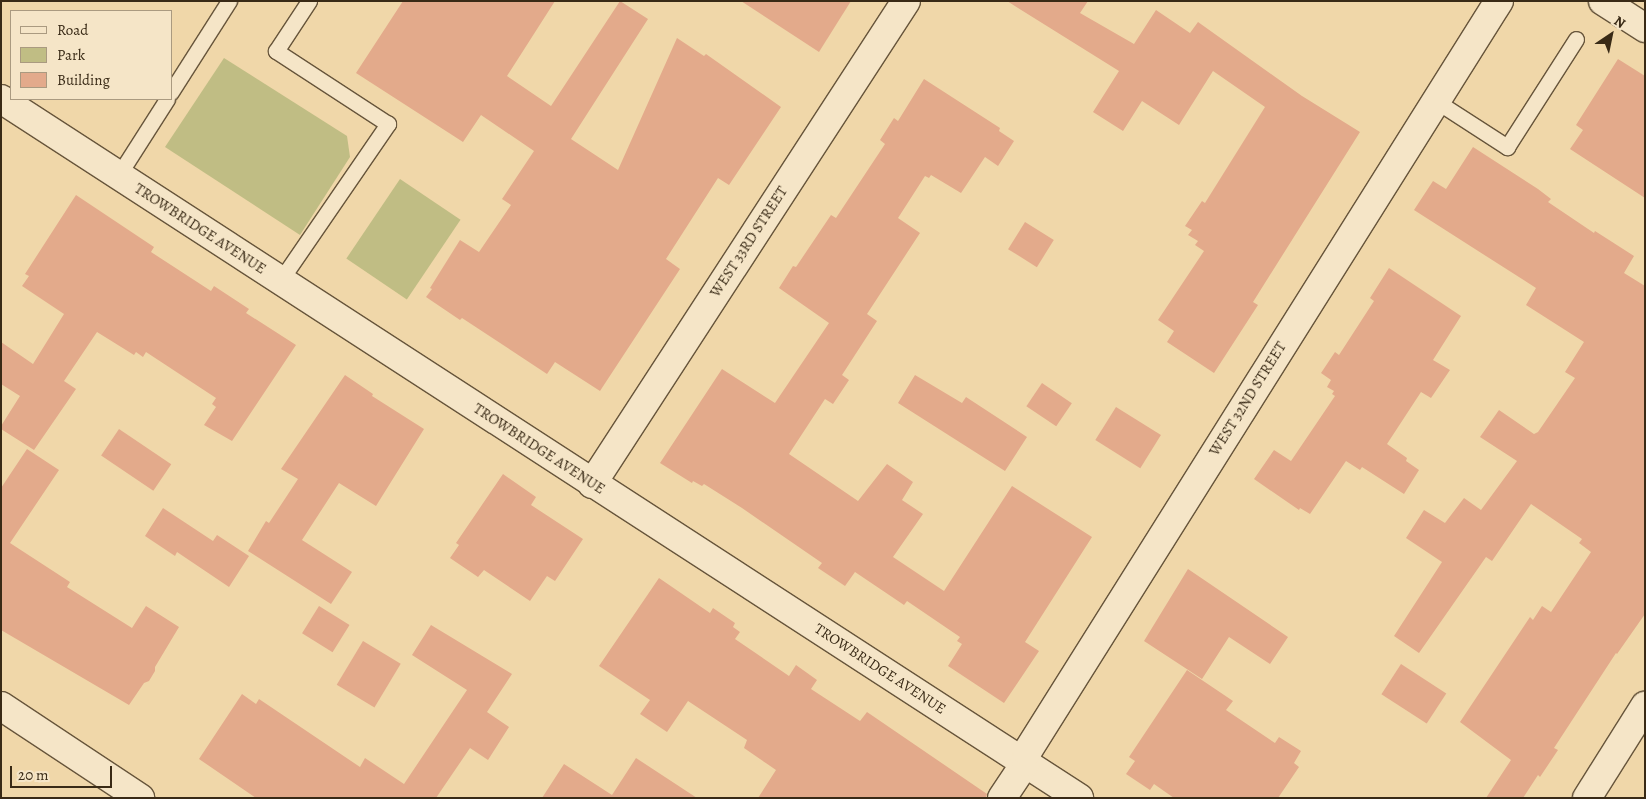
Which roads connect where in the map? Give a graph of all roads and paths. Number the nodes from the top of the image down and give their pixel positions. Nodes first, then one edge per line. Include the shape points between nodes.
1 (229, 1) edge
2 (309, 1) edge
3 (906, 1) edge
4 (1498, 1) edge
5 (1602, 1) edge
6 (1645, 28) edge
7 (1576, 39) dead end
8 (172, 90) edge
9 (1, 99) edge
10 (166, 100) edge
11 (1436, 100) junction
12 (118, 176) junction
13 (280, 281) junction
14 (592, 484) junction
15 (1, 706) edge
16 (1645, 706) edge
17 (1026, 762) junction
18 (140, 798) edge
19 (1002, 798) edge
20 (1079, 798) edge
21 (1587, 798) edge

1 - 8 lane
2 - 13 lane via 276,51 388,124
3 - 14 street, WEST 33RD STREET
4 - 11 street, WEST 32ND STREET
5 - 6 street
7 - 11 lane via 1507,147
9 - 12 street, TROWBRIDGE AVENUE
10 - 12 lane
11 - 17 street, WEST 32ND STREET via 1027,752
12 - 13 street, TROWBRIDGE AVENUE
13 - 14 street, TROWBRIDGE AVENUE
14 - 17 street, TROWBRIDGE AVENUE
15 - 18 street
16 - 21 street
17 - 19 street, WEST 32ND STREET
17 - 20 street, TROWBRIDGE AVENUE

